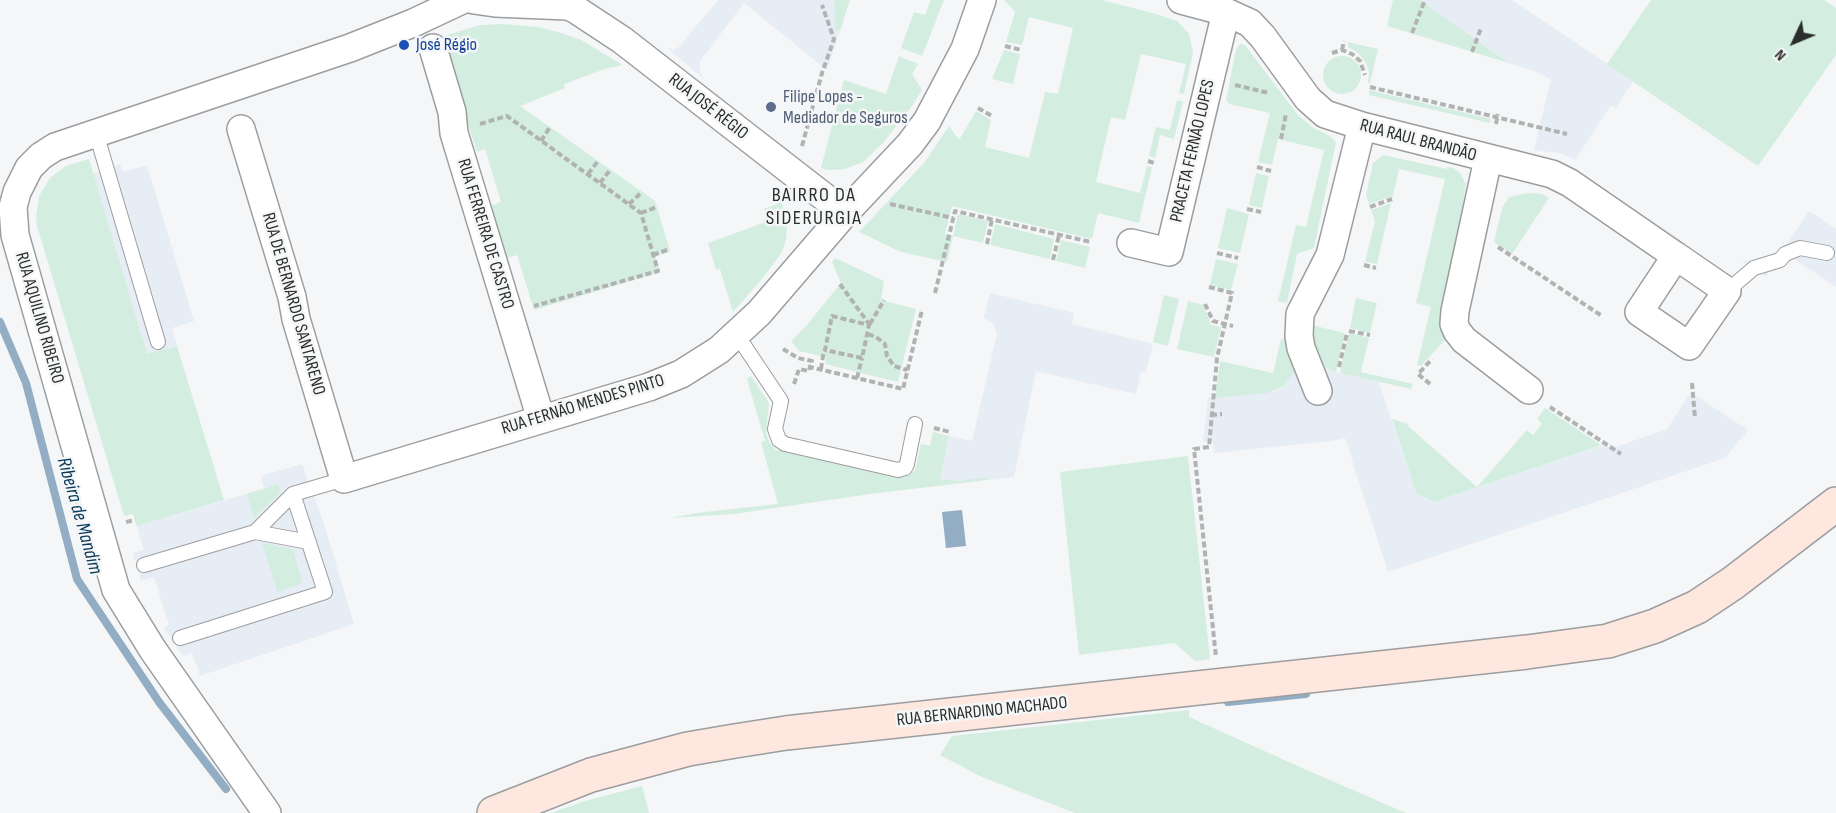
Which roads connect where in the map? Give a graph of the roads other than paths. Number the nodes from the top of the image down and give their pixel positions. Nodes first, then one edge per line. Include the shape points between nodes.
1 (462, 0) edge
2 (474, 0) edge
3 (982, 0) edge
4 (1181, 0) edge
5 (567, 3) edge
6 (1226, 12) junction
7 (433, 48) dead end
8 (1362, 126) junction
9 (241, 129) dead end
10 (96, 134) junction
11 (1488, 159) junction
12 (845, 213) junction
13 (1131, 243) dead end
14 (1827, 253) dead end
15 (1677, 256) junction
16 (1727, 291) junction
17 (737, 335) junction
18 (158, 342) dead end
19 (1318, 391) dead end
20 (1538, 397) road end
21 (541, 419) junction
22 (915, 424) dead end
23 (344, 479) junction
24 (293, 494) junction
25 (1836, 504) edge
26 (255, 531) junction
27 (309, 543) junction
28 (144, 565) dead end
29 (180, 638) dead end
30 (267, 813) edge
31 (494, 813) edge

1 - 10 street, RUA AQUILINO RIBEIRO via 350,48
2 - 5 street, RUA JOSÉ RÉGIO
3 - 12 street, RUA FERNÃO MENDES PINTO via 965,49 927,121
4 - 6 street, RUA RAUL BRANDÃO
5 - 12 street, RUA JOSÉ RÉGIO via 622,40
6 - 8 street, RUA RAUL BRANDÃO via 1250,23 1316,107 1325,114
6 - 13 street, PRACETA FERNÃO LOPES via 1169,252
7 - 21 street, RUA FERREIRA DE CASTRO via 452,112 454,133
8 - 11 street, RUA RAUL BRANDÃO
8 - 19 street via 1330,255 1300,314 1301,348
9 - 23 street, RUA DE BERNARDO SANTARENO
10 - 18 lane
10 - 30 street, RUA AQUILINO RIBEIRO via 55,147 29,168 13,207 15,235 116,590 153,650
11 - 15 street, RUA RAUL BRANDÃO via 1552,174 1570,183
11 - 20 street via 1454,324 1464,340
12 - 17 street, RUA FERNÃO MENDES PINTO
14 - 16 lane via 1800,248 1780,260 1754,268
15 - 16 street, RUA RAUL BRANDÃO
15 - 16 street via 1639,312 1689,346
17 - 21 street, RUA FERNÃO MENDES PINTO via 704,360 663,382
17 - 22 lane via 781,401 775,429 785,444 898,470 907,464
21 - 23 street, RUA FERNÃO MENDES PINTO
23 - 24 lane, RUA FERNÃO MENDES PINTO
24 - 26 lane, RUA FERNÃO MENDES PINTO
24 - 27 lane
25 - 31 main road, RUA BERNARDINO MACHADO via 1697,607 1608,641 786,733 688,749 552,789
26 - 27 lane, RUA FERNÃO MENDES PINTO
26 - 28 lane, RUA FERNÃO MENDES PINTO
27 - 29 lane via 324,592

